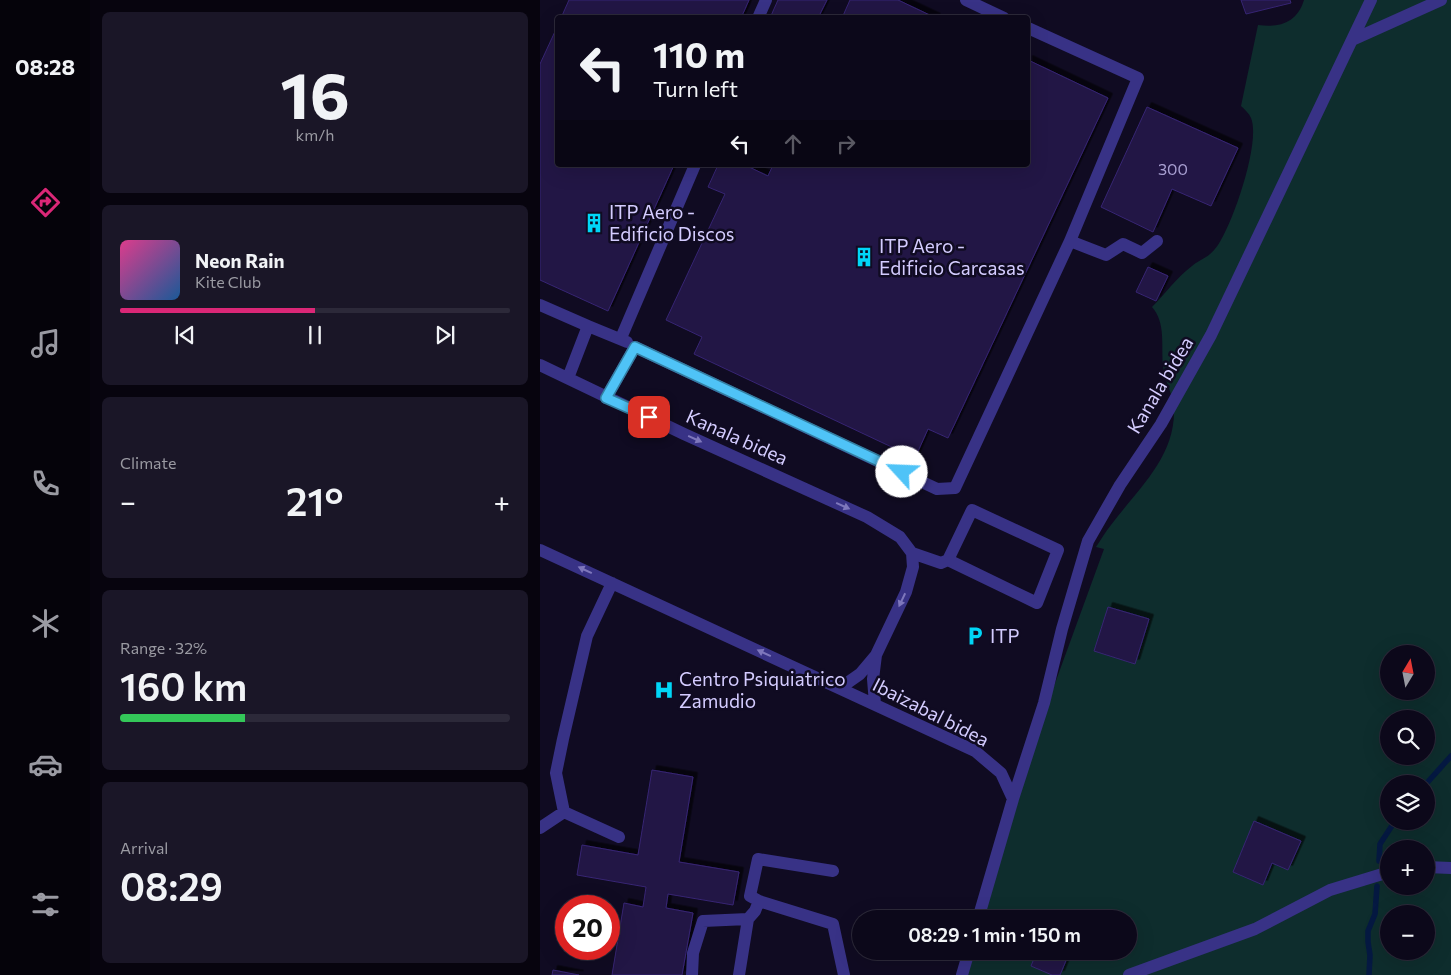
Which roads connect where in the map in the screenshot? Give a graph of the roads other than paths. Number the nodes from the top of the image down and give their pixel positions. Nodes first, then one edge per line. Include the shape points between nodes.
1 (766, 0) edge
2 (966, 0) edge
3 (1371, 0) edge
4 (1441, 0) edge
5 (759, 15) edge
6 (998, 15) edge
7 (1030, 29) edge
8 (1352, 40) junction
9 (694, 167) edge
10 (1070, 241) junction
11 (1157, 241) dead end
12 (540, 305) edge
13 (588, 326) junction
14 (620, 338) junction
15 (635, 347) junction
16 (540, 365) edge
17 (568, 378) junction
18 (606, 398) junction
19 (540, 550) edge
20 (912, 553) junction
21 (948, 560) junction
22 (612, 583) junction
23 (876, 656) junction
24 (840, 688) junction
25 (875, 704) junction
26 (1013, 799) junction
27 (564, 812) junction
28 (540, 828) edge
29 (619, 838) dead end
30 (1435, 867) edge
31 (1451, 868) edge
32 (833, 871) dead end
33 (1380, 875) edge
34 (759, 901) junction
35 (981, 910) edge
36 (748, 919) junction
37 (966, 960) edge
38 (692, 975) edge
39 (739, 975) edge
40 (844, 975) edge
41 (962, 975) edge
42 (1129, 975) edge

1 - 5 street
2 - 6 street
3 - 8 street, Kanala bidea
4 - 8 street
7 - 10 street via 1138,78
8 - 26 street, Kanala bidea via 1211,335 1161,424 1088,541 1044,703
9 - 14 street
10 - 11 street via 1106,255 1123,244 1142,253
10 - 15 street via 955,488 937,489
12 - 13 street
13 - 14 street
13 - 17 street
14 - 15 street
15 - 18 street
16 - 17 street, Kanala bidea
17 - 18 street, Kanala bidea
18 -> 20 street, Kanala bidea via 867,517 900,537
22 -> 19 street, Ibaizabal bidea
20 - 21 street via 941,563
20 -> 23 street via 914,566 906,592
21 - 21 street via 1037,603 1058,550 972,510
24 -> 22 street, Ibaizabal bidea
22 - 27 street via 588,636 563,739 556,773
23 - 24 street via 860,674
23 - 25 street via 873,679
24 - 25 street, Ibaizabal bidea
25 - 26 street, Ibaizabal bidea via 974,751 1001,773
26 - 35 street
27 - 28 street
27 - 29 street
30 - 31 street
32 - 34 street via 758,859 750,896
33 - 42 street via 1330,890 1255,929
34 - 36 street
34 - 40 street via 833,924
36 - 38 street via 703,921 693,952
36 - 39 street
37 - 41 street

